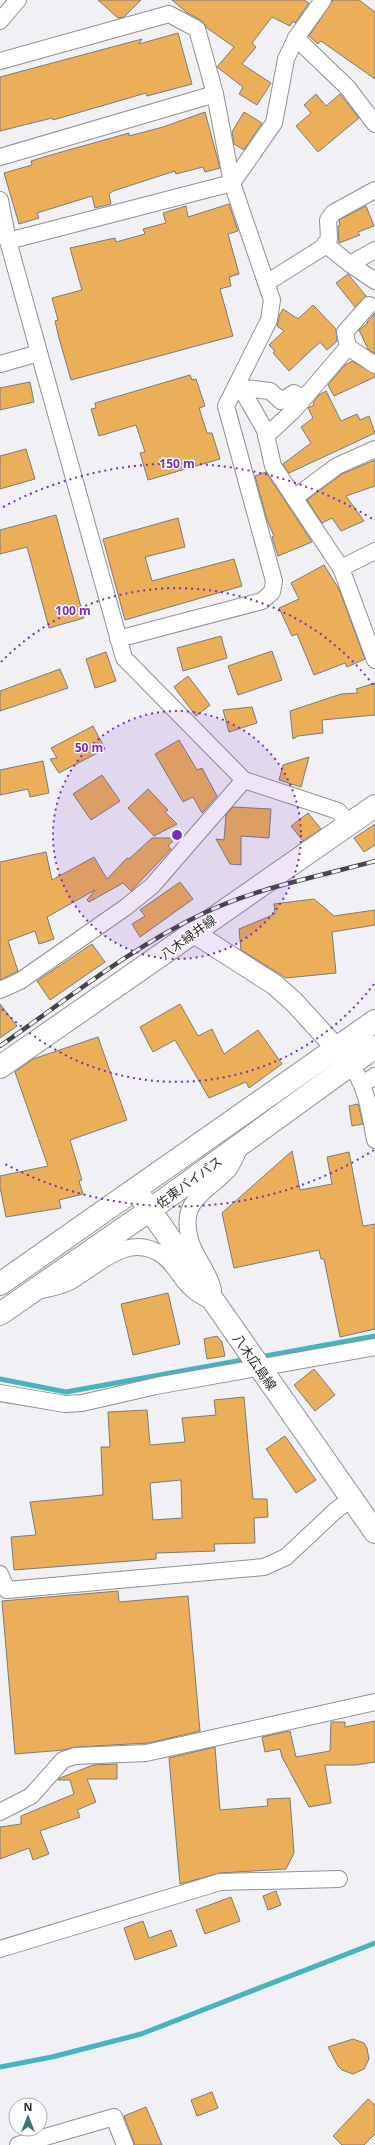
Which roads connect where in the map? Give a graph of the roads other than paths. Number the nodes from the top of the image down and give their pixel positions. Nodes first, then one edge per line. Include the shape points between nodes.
1 (18, 0) edge
2 (317, 2) edge
3 (0, 22) edge
4 (296, 38) junction
5 (0, 61) edge
6 (215, 94) junction
7 (375, 124) edge
8 (0, 157) edge
9 (232, 183) junction
10 (375, 190) edge
11 (0, 200) edge
12 (8, 241) junction
13 (325, 244) junction
14 (375, 250) edge
15 (350, 264) junction
16 (375, 281) edge
17 (268, 282) junction
18 (369, 305) dead end
19 (348, 346) junction
20 (39, 353) junction
21 (0, 364) edge
22 (375, 365) edge
23 (236, 387) junction
24 (304, 398) junction
25 (266, 436) junction
26 (375, 449) edge
27 (294, 498) junction
28 (375, 551) edge
29 (341, 568) junction
30 (118, 639) junction
31 (375, 660) edge
32 (244, 780) junction
33 (375, 806) edge
34 (350, 824) junction
35 (194, 933) junction
36 (0, 990) edge
37 (375, 1021) edge
38 (375, 1047) edge
39 (335, 1049) junction
40 (350, 1064) junction
41 (0, 1067) edge
42 (369, 1080) edge
43 (375, 1140) edge
44 (242, 1144) junction
45 (136, 1190) junction
46 (150, 1210) junction
47 (0, 1284) edge
48 (30, 1294) junction
49 (216, 1305) junction
50 (0, 1314) edge
51 (375, 1348) edge
52 (258, 1367) junction
53 (0, 1393) edge
54 (351, 1499) junction
55 (375, 1532) edge
56 (0, 1574) edge
57 (375, 1702) edge
58 (0, 1812) edge
59 (339, 1879) dead end
60 (0, 1949) edge
61 (18, 2145) edge
62 (125, 2145) edge

1 - 3 street
2 - 4 street
4 - 7 street via 348,88
4 - 9 street via 286,59 274,123
5 - 6 street via 169,14 198,29
6 - 8 street
6 - 9 street
9 - 12 street
9 - 17 street
10 - 13 street via 333,213 328,220 329,239
11 - 12 street
12 - 20 street
13 - 15 street
13 - 17 street
14 - 15 street
15 - 16 street
17 - 23 street via 272,300 269,320
18 - 19 street via 346,332
19 - 22 street
19 - 24 street
20 - 21 street
20 - 30 street
23 - 24 street via 270,392 281,401 294,393
23 - 25 street via 245,395
23 - 30 street via 226,406 274,581 272,592 262,601
24 - 25 street
25 - 27 street via 273,466
26 - 27 street via 337,466
27 - 29 street
28 - 29 street
29 - 31 street
30 - 32 street via 124,658
32 - 34 street via 338,811
32 - 36 street via 152,886 26,977
33 - 34 main road, 八木緑井線
34 - 35 main road, 八木緑井線
35 - 39 street via 275,985 294,1002
35 - 41 main road, 八木緑井線
37 - 39 main road, 佐東バイパス
38 - 40 main road, 佐東バイパス
39 - 40 street
39 - 45 main road, 佐東バイパス
40 - 42 street via 360,1076
40 - 44 main road, 佐東バイパス
42 - 43 street via 369,1105
44 - 46 main road, 佐東バイパス
44 - 49 street via 229,1169 200,1194 190,1205 188,1214 188,1232 192,1248 210,1278
45 - 46 main road, 八木広島線
45 - 47 main road, 佐東バイパス
46 - 48 main road, 佐東バイパス
46 - 49 main road, 八木広島線
48 - 49 street via 68,1282 115,1252 129,1248 145,1248 160,1254 172,1263 191,1289
48 - 50 main road, 佐東バイパス
49 - 52 main road, 八木広島線
51 - 52 street
52 - 53 street via 82,1403 65,1404
52 - 54 main road, 八木広島線
54 - 55 main road, 八木広島線
54 - 56 street via 286,1556 264,1568 7,1590
57 - 58 street via 146,1753 75,1756 63,1760 31,1796
59 - 60 street via 220,1882
61 - 62 street via 114,2117

